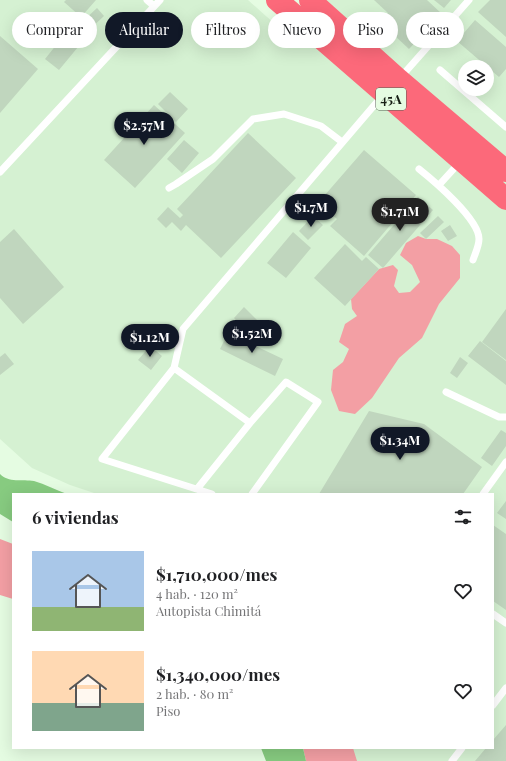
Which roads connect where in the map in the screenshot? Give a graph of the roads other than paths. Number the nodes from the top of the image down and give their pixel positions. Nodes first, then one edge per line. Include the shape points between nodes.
1 (147, 0) edge
2 (160, 0) edge
3 (277, 0) edge
4 (310, 0) edge
5 (469, 0) edge
6 (154, 6) junction
7 (440, 70) dead end
8 (392, 87) junction
9 (506, 127) edge
10 (342, 142) junction
11 (461, 161) junction
12 (419, 169) dead end
13 (506, 171) edge
14 (0, 172) edge
15 (439, 185) junction
16 (168, 188) dead end
17 (506, 199) edge
18 (473, 260) dead end
19 (174, 368) junction
20 (446, 392) dead end
21 (506, 417) edge
22 (250, 423) junction
23 (506, 462) edge
24 (197, 489) junction
25 (209, 493) edge
26 (253, 493) edge
27 (484, 493) edge
28 (494, 615) edge
29 (506, 623) edge
30 (506, 688) edge
31 (494, 704) edge
32 (461, 749) edge
33 (452, 761) edge

1 - 6 lane
2 - 6 lane
3 - 8 highway, 45A
4 - 8 highway, 45A
5 - 8 lane
6 - 14 lane
7 - 9 lane
8 - 10 lane
8 - 11 highway, 45A
8 - 13 highway, 45A
10 - 16 lane via 321,126 284,114 253,119 213,159
10 - 19 lane via 183,329
11 - 15 lane
11 - 17 highway, 45A
12 - 15 lane
15 - 18 lane via 472,220 479,238
19 - 22 lane
19 - 24 lane via 102,459
20 - 21 lane via 499,417
22 - 24 lane
22 - 26 lane via 286,382 318,402
23 - 27 lane
24 - 25 lane
28 - 29 lane
30 - 31 lane
32 - 33 lane

